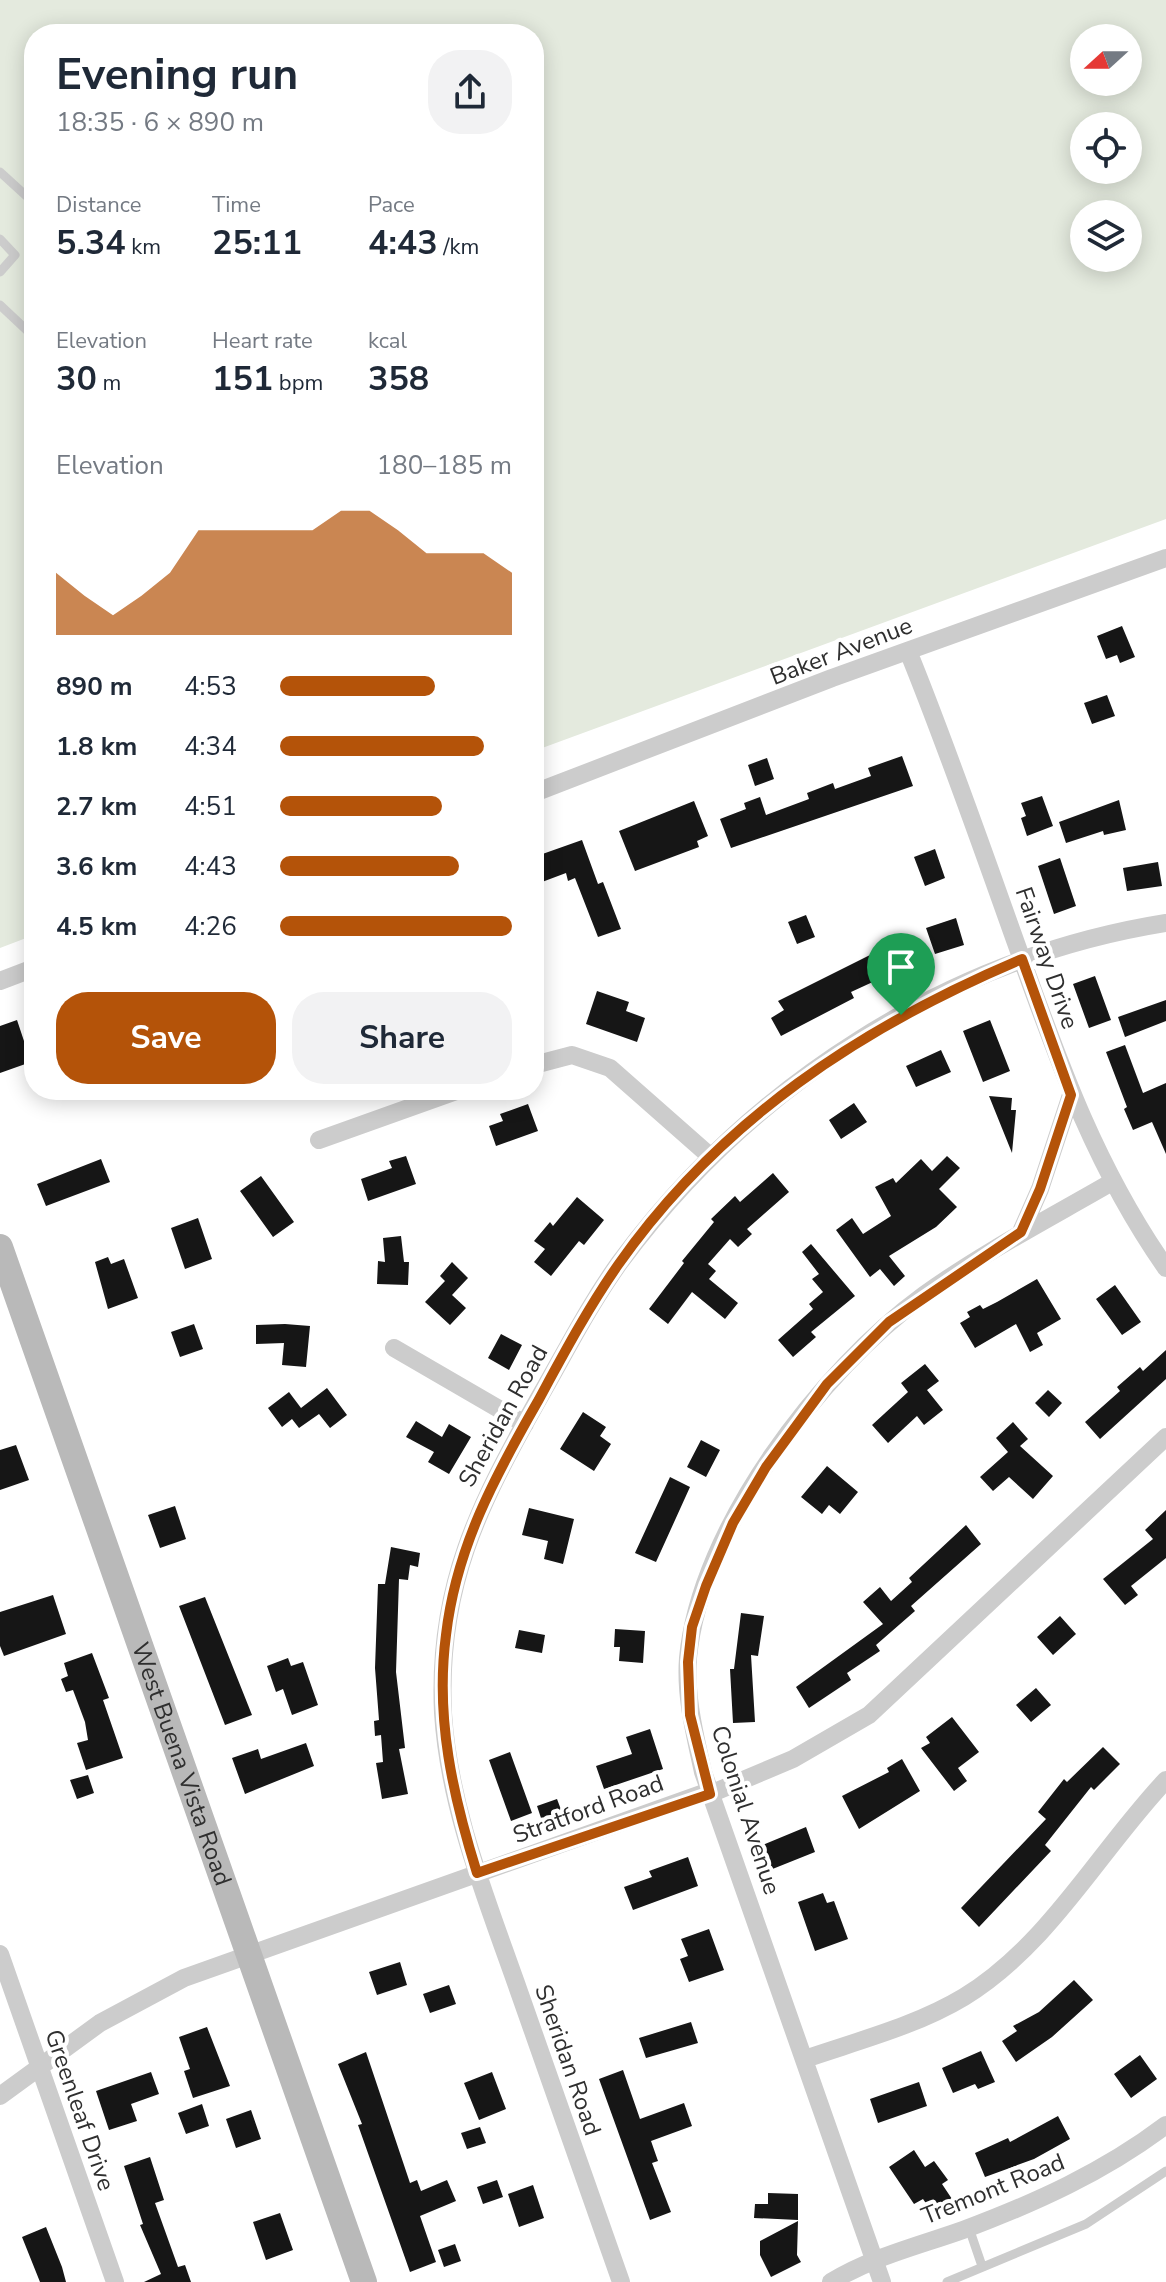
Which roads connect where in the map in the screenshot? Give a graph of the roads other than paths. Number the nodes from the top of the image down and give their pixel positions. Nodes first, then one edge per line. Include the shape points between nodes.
1 (0, 172) edge
2 (24, 194) edge
3 (0, 239) edge
4 (0, 272) edge
5 (0, 305) edge
6 (24, 328) edge
7 (1166, 558) edge
8 (908, 651) junction
9 (544, 789) edge
10 (1166, 923) edge
11 (1022, 959) junction
12 (24, 972) edge
13 (0, 981) edge
14 (544, 1062) edge
15 (1071, 1095) junction
16 (431, 1100) edge
17 (319, 1140) dead end
18 (711, 1157) junction
19 (1112, 1182) junction
20 (1021, 1232) junction
21 (0, 1247) edge
22 (1166, 1268) edge
23 (394, 1348) dead end
24 (525, 1424) junction
25 (1166, 1437) edge
26 (1166, 1780) edge
27 (710, 1794) junction
28 (477, 1873) junction
29 (0, 1954) edge
30 (249, 1954) junction
31 (805, 2059) junction
32 (40, 2066) junction
33 (0, 2096) edge
34 (1166, 2125) edge
35 (1166, 2171) edge
36 (969, 2228) junction
37 (874, 2260) junction
38 (982, 2266) junction
39 (115, 2282) edge
40 (364, 2282) edge
41 (621, 2282) edge
42 (831, 2282) edge
43 (882, 2282) edge
44 (947, 2282) edge

1 - 2 lane
3 - 4 lane via 15,255
5 - 6 lane
7 - 8 street, Baker Avenue
8 - 9 street, Baker Avenue
8 - 11 street, Fairway Drive
10 - 11 street, Sheridan Road
11 - 15 street, Fairway Drive
11 - 18 street, Sheridan Road via 951,989 859,1039 786,1090
12 - 13 street
14 - 18 street via 572,1055 610,1068
15 - 19 street, Fairway Drive
15 - 20 street
16 - 17 street
18 - 24 street, Sheridan Road via 618,1265
19 - 20 street, Colonial Avenue
19 - 22 street, Fairway Drive
20 - 27 street, Colonial Avenue via 923,1296 854,1356 798,1420 733,1523 697,1614 688,1662 690,1715
21 - 30 street, West Buena Vista Road
23 - 24 street
24 - 28 street, Sheridan Road via 466,1542 445,1637 443,1710 450,1781
25 - 27 street, Stratford Road via 869,1715 793,1759
26 - 31 street via 1047,1926 1005,1967 949,2005
27 - 28 street, Stratford Road
27 - 31 street, Colonial Avenue
28 - 30 street, Stratford Road
28 - 41 street, Sheridan Road
29 - 32 street, Greenleaf Drive
30 - 32 street, Stratford Road via 143,1998
30 - 40 street, West Buena Vista Road
31 - 37 street, Colonial Avenue
32 - 33 street, Stratford Road
32 - 39 street, Greenleaf Drive
34 - 36 street, Tremont Road via 1070,2185
35 - 38 lane via 1086,2224
36 - 37 street, Tremont Road
36 - 38 lane
37 - 42 street, Tremont Road
37 - 43 street, Colonial Avenue
38 - 44 lane

